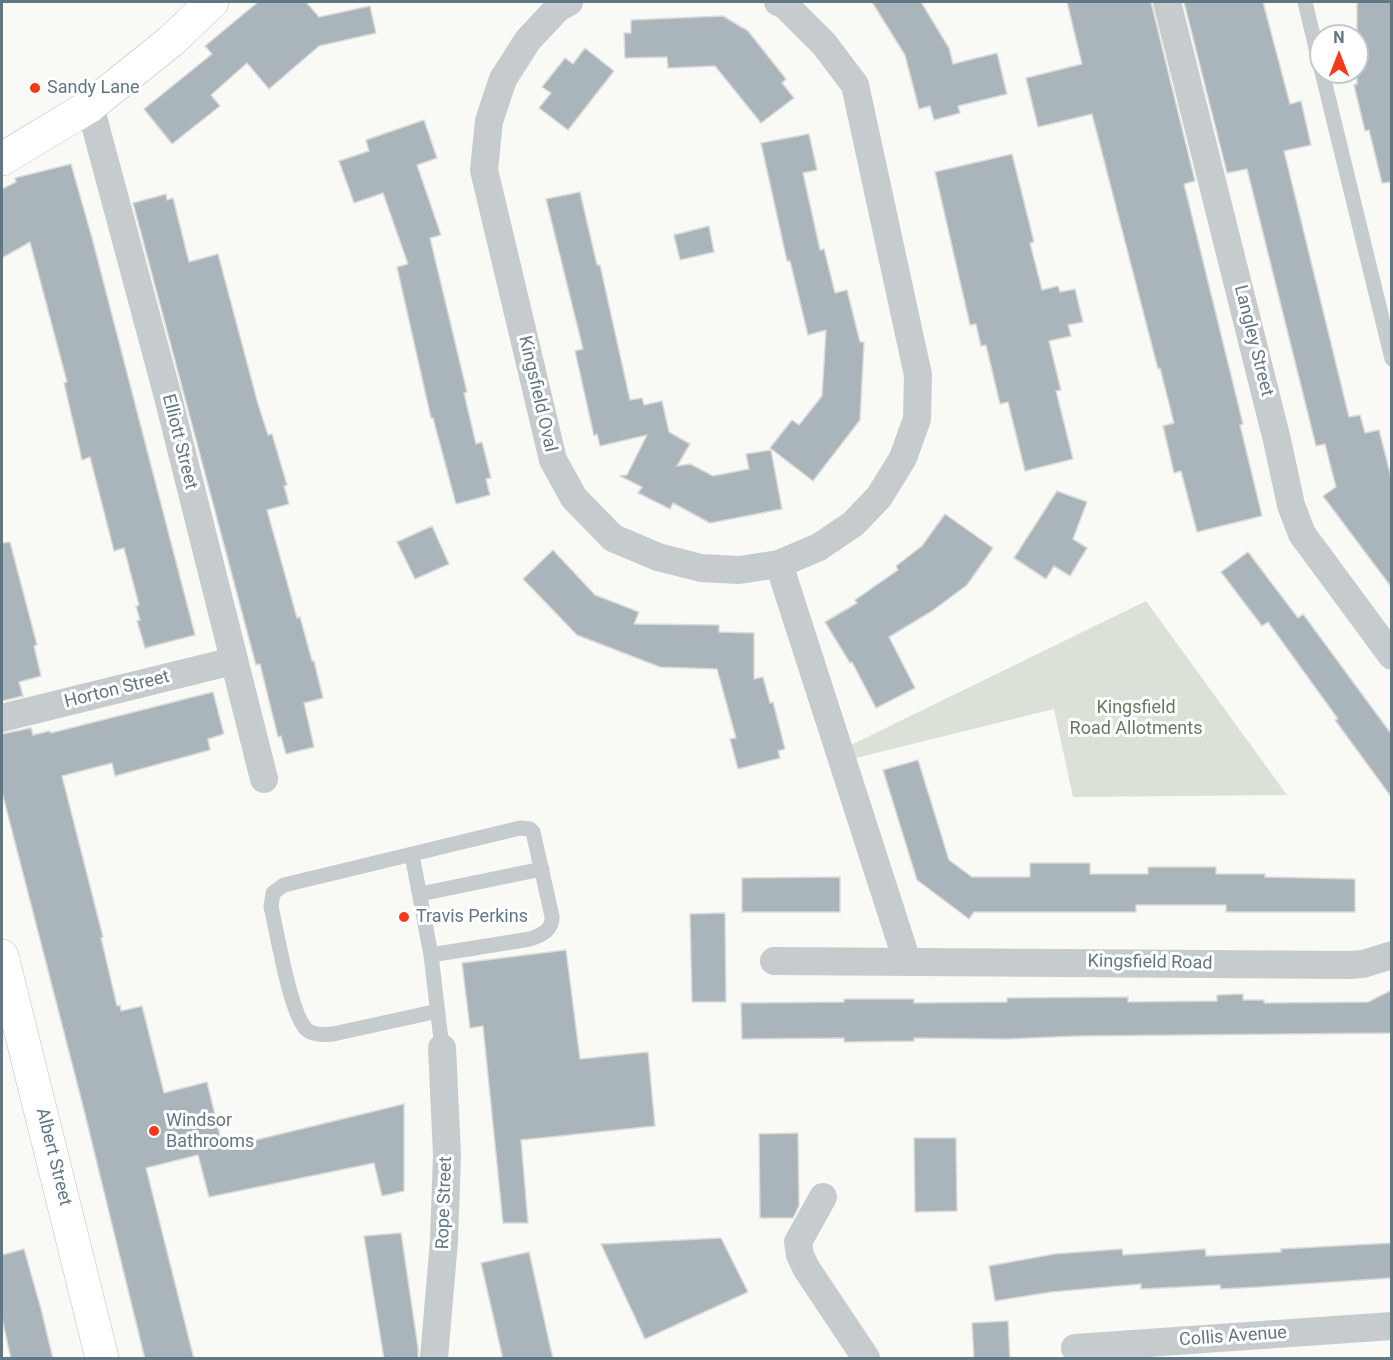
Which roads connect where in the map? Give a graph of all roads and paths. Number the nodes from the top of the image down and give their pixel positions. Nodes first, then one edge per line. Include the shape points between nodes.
1 (212, 2) edge
2 (569, 2) edge
3 (778, 2) edge
4 (1167, 2) edge
5 (1305, 2) edge
6 (1310, 24) edge
7 (1324, 84) edge
8 (90, 106) junction
9 (2, 159) edge
10 (1392, 359) edge
11 (779, 564) junction
12 (1392, 656) edge
13 (233, 661) junction
14 (2, 718) edge
15 (264, 779) dead end
16 (412, 855) junction
17 (542, 869) junction
18 (420, 894) junction
19 (431, 955) junction
20 (1392, 955) edge
21 (2, 956) edge
22 (774, 961) dead end
23 (907, 961) junction
24 (438, 1011) junction
25 (442, 1048) joint
26 (823, 1197) dead end
27 (1392, 1326) edge
28 (1075, 1348) dead end
29 (102, 1359) edge
30 (434, 1359) edge
31 (866, 1359) edge

1 - 8 main road via 171,41
2 - 11 street, Kingsfield Oval via 558,8 528,40 503,79 489,121 484,170 552,460 574,498 613,538 658,557 701,568 739,570
3 - 11 street, Kingsfield Oval via 824,44 855,85 918,375 916,419 903,458 879,497 853,524 819,547
4 - 12 street, Langley Street via 1291,505 1302,534
5 - 6 lane
7 - 10 lane
8 - 9 main road
8 - 13 street, Elliott Street
11 - 23 street
13 - 14 street, Horton Street
13 - 15 street, Elliott Street
16 - 17 lane via 525,828 533,832
16 - 18 lane
16 - 24 lane via 284,885 273,893 271,907 289,988 306,1030 333,1034
17 - 18 lane
17 - 19 lane via 552,921 544,933 530,939
18 - 19 lane
19 - 24 lane
20 - 23 street, Kingsfield Road via 1349,965
21 - 29 main road, Albert Street
22 - 23 street, Kingsfield Road
24 - 25 lane
25 - 30 street, Rope Street via 447,1155
26 - 31 street via 798,1242 800,1255
27 - 28 street, Collis Avenue

